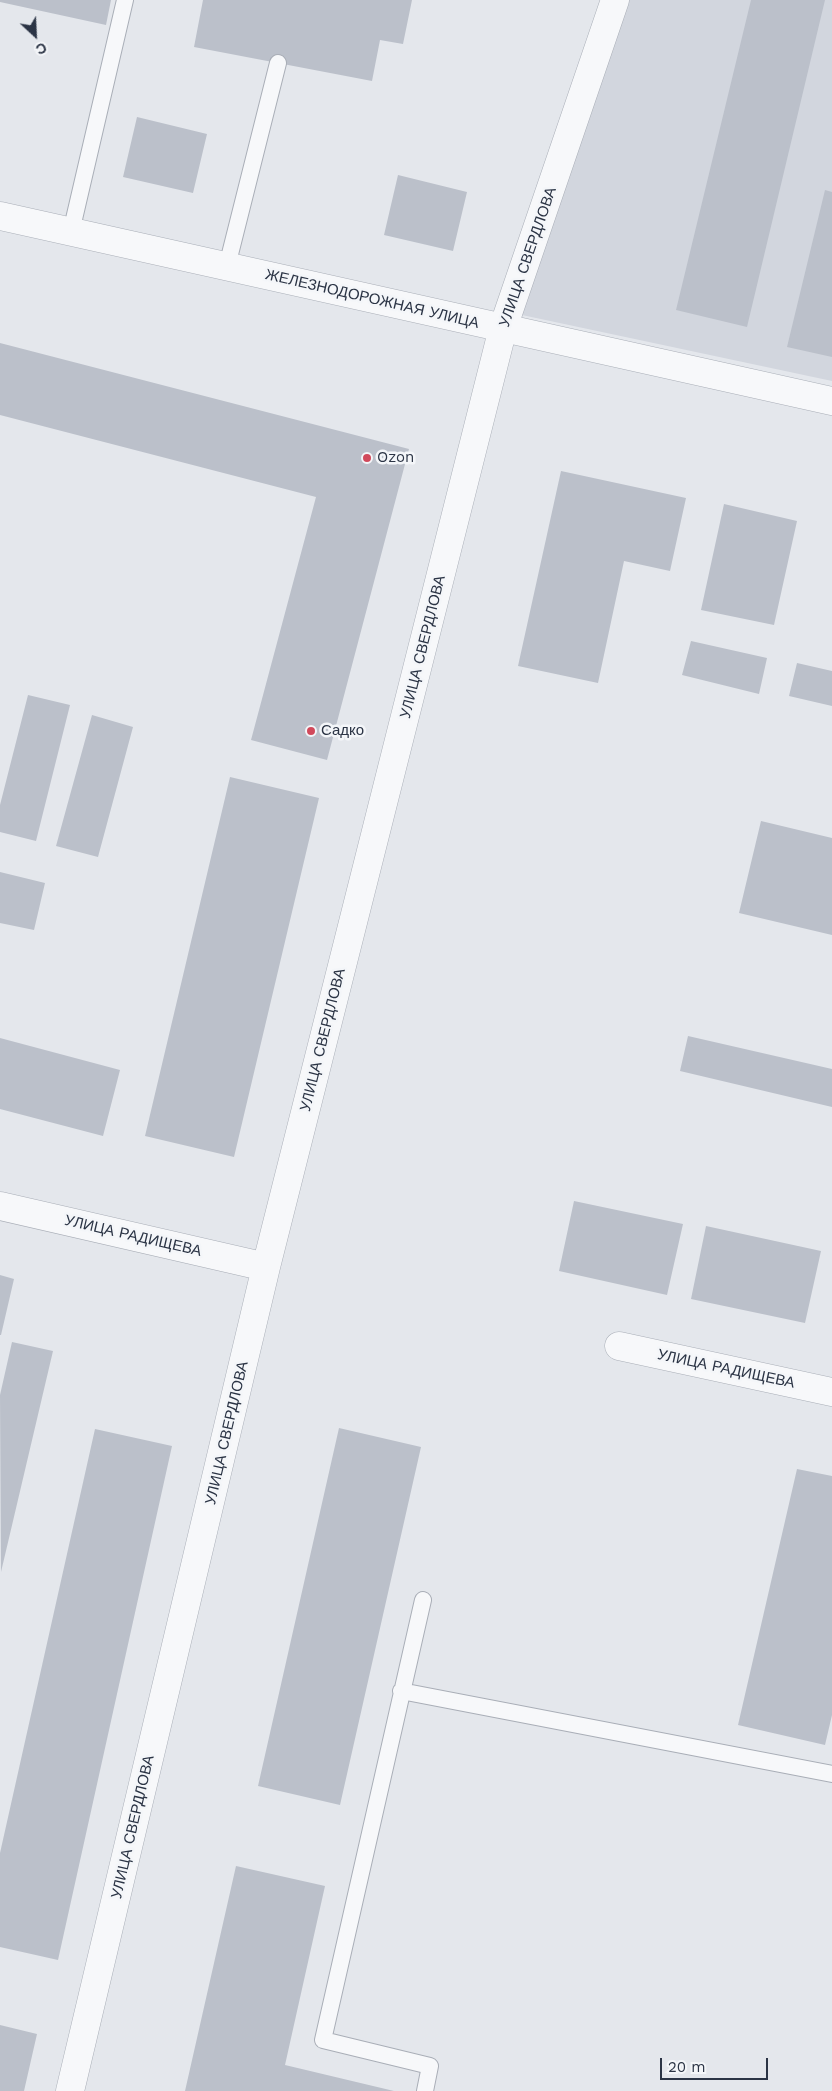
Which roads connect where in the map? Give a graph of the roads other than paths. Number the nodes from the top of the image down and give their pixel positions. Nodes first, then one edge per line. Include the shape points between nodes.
1 (125, 0) edge
2 (615, 0) edge
3 (278, 63) dead end
4 (0, 216) edge
5 (71, 232) junction
6 (227, 266) junction
7 (503, 328) junction
8 (832, 401) edge
9 (0, 1206) edge
10 (266, 1267) junction
11 (620, 1346) dead end
12 (832, 1392) edge
13 (422, 1600) dead end
14 (401, 1691) junction
15 (832, 1774) edge
16 (70, 2091) edge
17 (425, 2091) edge

1 - 5 lane
2 - 7 street, УЛИЦА СВЕРДЛОВА
3 - 6 lane
4 - 5 street, ЖЕЛЕЗНОДОРОЖНАЯ УЛИЦА
5 - 6 street, ЖЕЛЕЗНОДОРОЖНАЯ УЛИЦА
6 - 7 street, ЖЕЛЕЗНОДОРОЖНАЯ УЛИЦА
7 - 8 street, ЖЕЛЕЗНОДОРОЖНАЯ УЛИЦА
7 - 10 street, УЛИЦА СВЕРДЛОВА
9 - 10 street, УЛИЦА РАДИЩЕВА
10 - 16 street, УЛИЦА СВЕРДЛОВА
11 - 12 street, УЛИЦА РАДИЩЕВА
13 - 14 lane
14 - 15 lane
14 - 17 lane via 322,2040 430,2066

